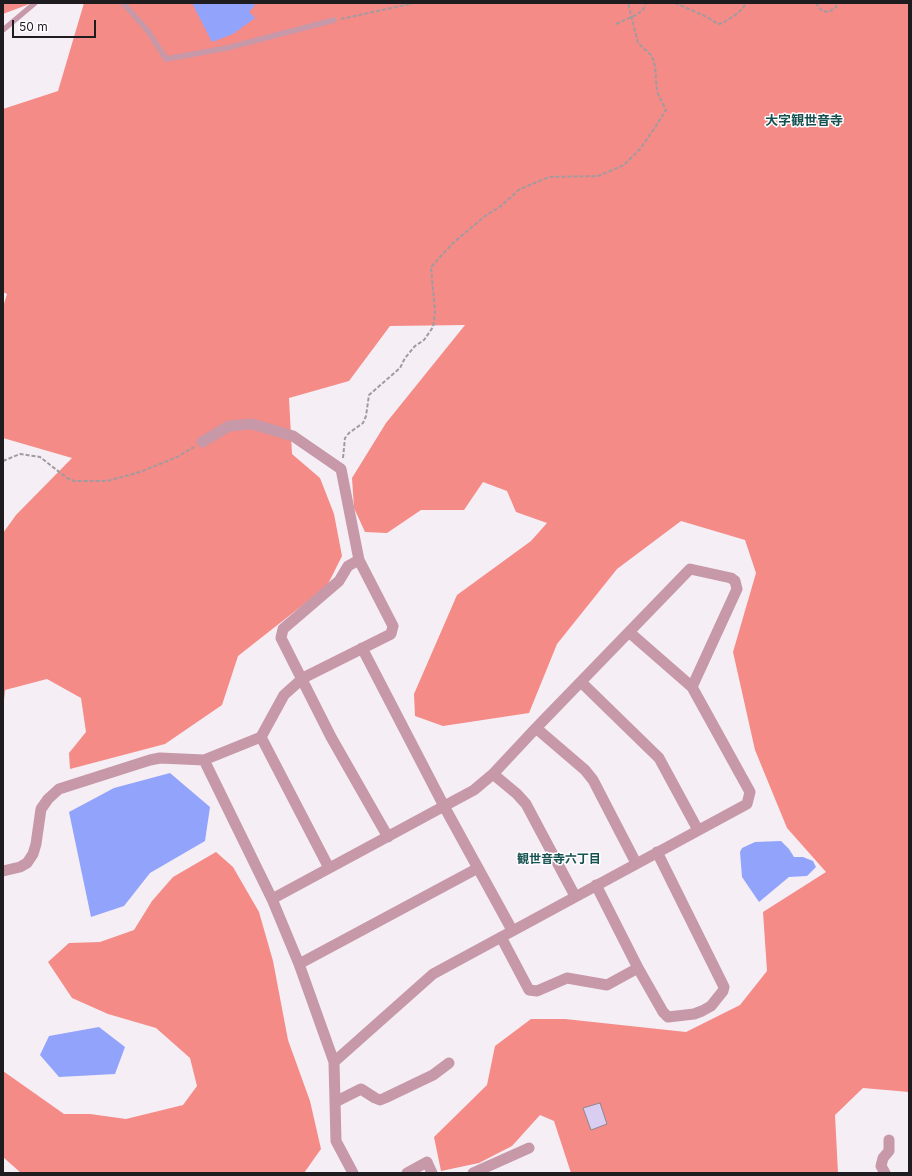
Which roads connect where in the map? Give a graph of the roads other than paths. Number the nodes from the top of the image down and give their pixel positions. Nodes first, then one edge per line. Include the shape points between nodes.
1 (36, 3) edge
2 (123, 3) edge
3 (334, 20) road end
4 (3, 30) edge
5 (202, 442) road end
6 (359, 560) junction
7 (629, 632) junction
8 (362, 648) junction
9 (303, 678) junction
10 (581, 682) junction
11 (692, 687) junction
12 (536, 728) junction
13 (261, 737) junction
14 (204, 760) junction
15 (494, 774) junction
16 (445, 808) junction
17 (698, 830) junction
18 (388, 837) junction
19 (657, 852) junction
20 (636, 863) junction
21 (329, 868) junction
22 (478, 868) junction
23 (3, 871) edge
24 (596, 885) junction
25 (575, 896) junction
26 (272, 899) junction
27 (512, 930) junction
28 (501, 937) junction
29 (299, 964) junction
30 (638, 968) junction
31 (334, 1062) junction
32 (449, 1063) dead end
33 (335, 1102) junction
34 (889, 1140) dead end
35 (529, 1148) dead end
36 (352, 1173) edge
37 (407, 1173) edge
38 (432, 1173) edge
39 (473, 1173) edge
40 (885, 1173) edge

1 - 4 lane
2 - 3 lane via 148,31 166,59 227,48
5 - 6 street via 229,426 252,424 293,436 341,469
6 - 8 street via 393,626 391,634
6 - 9 street via 348,566 339,582 282,629 281,638
7 - 10 street
7 - 11 street
7 - 11 street via 690,569 735,581 737,589
8 - 9 street
8 - 16 street
9 - 13 street via 284,695
9 - 18 street via 331,737
10 - 12 street
10 - 17 street via 659,758
11 - 17 street via 750,792 747,804
12 - 15 street
12 - 20 street via 593,780
13 - 14 street
13 - 21 street
14 - 23 street via 150,760 59,789 42,809 34,849 27,863
14 - 26 street
15 - 16 street
15 - 25 street via 526,804
16 - 18 street
16 - 22 street
17 - 19 street
18 - 21 street
19 - 20 street
19 - 30 street via 724,987 711,1006 702,1011 668,1016 663,1012
20 - 24 street
21 - 26 street
22 - 27 street
22 - 29 street
24 - 25 street
24 - 30 street
25 - 27 street
26 - 29 street
27 - 28 street
28 - 30 street via 529,990 537,991 567,978 607,985
28 - 31 street via 433,974
29 - 31 street
31 - 33 street
32 - 33 street via 433,1075 380,1100 361,1089
33 - 36 street via 336,1141
34 - 40 street via 889,1151 881,1166
35 - 39 street
37 - 38 street via 427,1162

